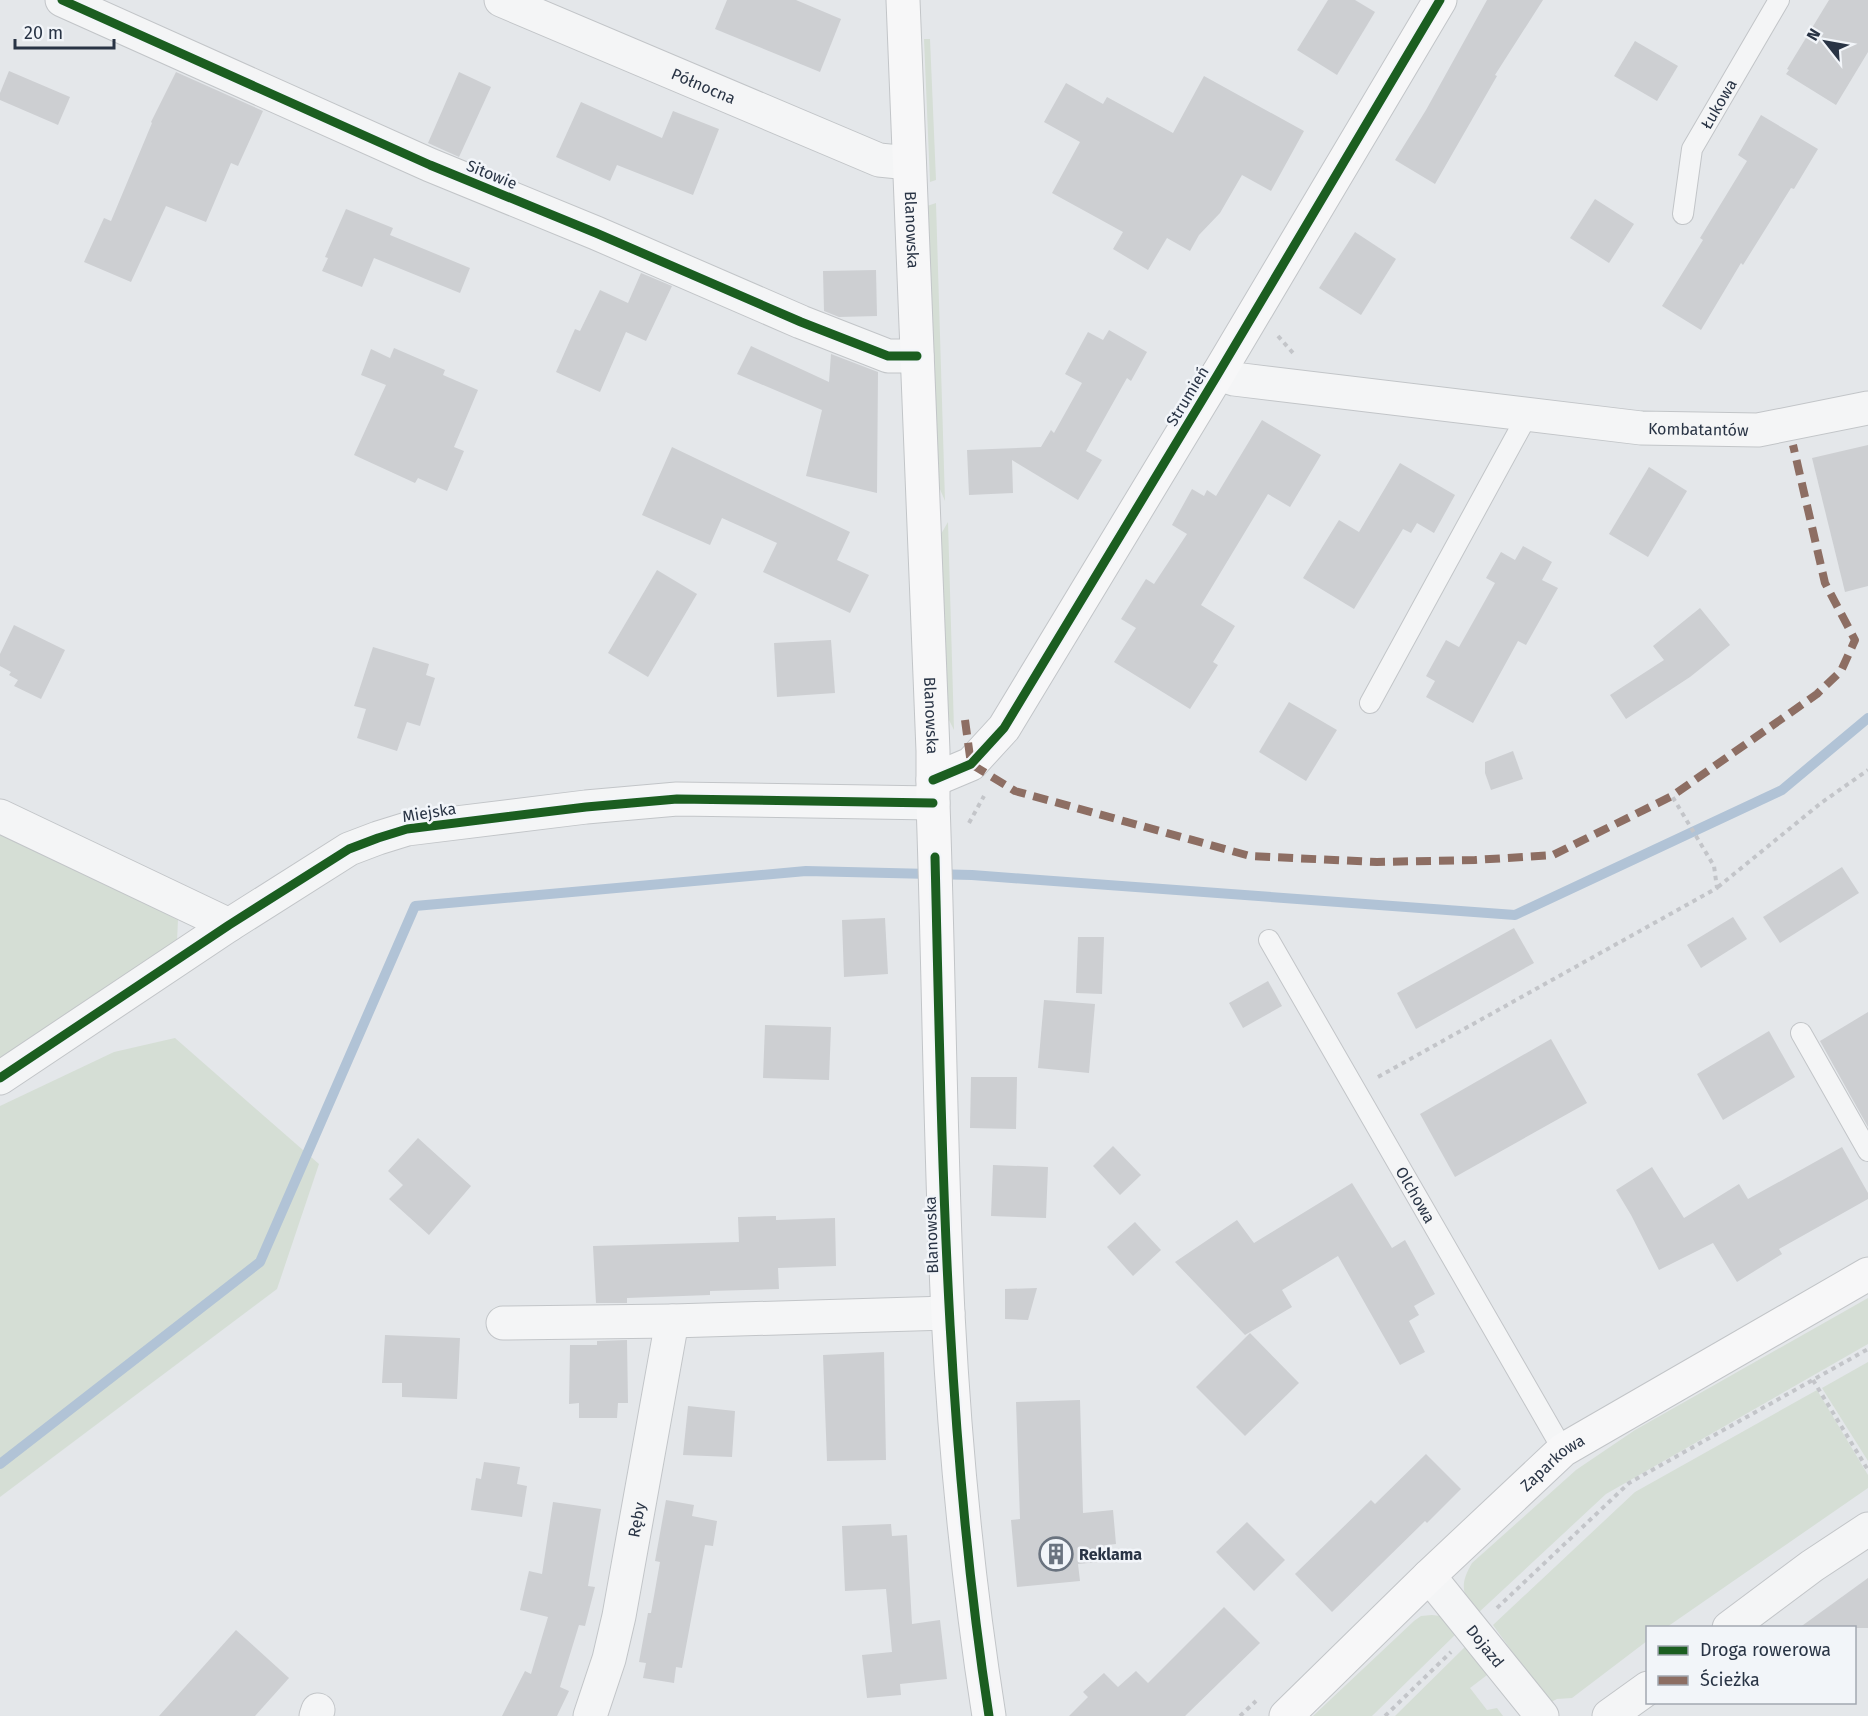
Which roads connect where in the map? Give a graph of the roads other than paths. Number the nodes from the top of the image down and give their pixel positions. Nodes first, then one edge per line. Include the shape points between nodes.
1 (62, 0) edge
2 (501, 0) edge
3 (903, 0) edge
4 (1440, 0) edge
5 (1779, 0) edge
6 (909, 163) junction
7 (1683, 214) dead end
8 (917, 356) junction
9 (1218, 374) junction
10 (1868, 408) edge
11 (1528, 414) junction
12 (1370, 703) dead end
13 (933, 792) junction
14 (0, 816) edge
15 (229, 925) junction
16 (1269, 940) dead end
17 (1801, 1033) dead end
18 (0, 1078) edge
19 (1868, 1151) edge
20 (1868, 1275) edge
21 (948, 1313) junction
22 (672, 1321) junction
23 (503, 1323) dead end
24 (1563, 1450) junction
25 (1868, 1529) edge
26 (1429, 1576) junction
27 (1732, 1626) edge
28 (1646, 1689) edge
29 (590, 1716) edge
30 (989, 1716) edge
31 (1287, 1716) edge
32 (1542, 1716) edge
33 (1609, 1716) edge

1 - 8 street, Sitowie via 430,165 801,322 888,356
2 - 6 street, Północna via 879,160
3 - 6 street, Blanowska
4 - 9 street, Strumień
5 - 7 lane, Łukowa via 1692,149
6 - 8 street, Blanowska
8 - 13 street, Blanowska
9 - 11 street, Kombatantów
9 - 13 street, Strumień via 1004,728 971,764
10 - 11 street, Kombatantów via 1758,430 1641,428
11 - 12 lane
13 - 15 street, Miejska via 677,799 407,829 350,849
13 - 21 street, Blanowska
14 - 15 street
15 - 18 street, Miejska
16 - 24 lane, Olchowa
17 - 19 lane
20 - 24 street, Zaparkowa
21 - 22 street
21 - 30 street, Blanowska via 969,1566
22 - 23 street
22 - 29 street, Ręby via 620,1616
24 - 26 street, Zaparkowa
25 - 27 street
26 - 31 street, Zaparkowa
26 - 32 street, Dojazd
28 - 33 street

